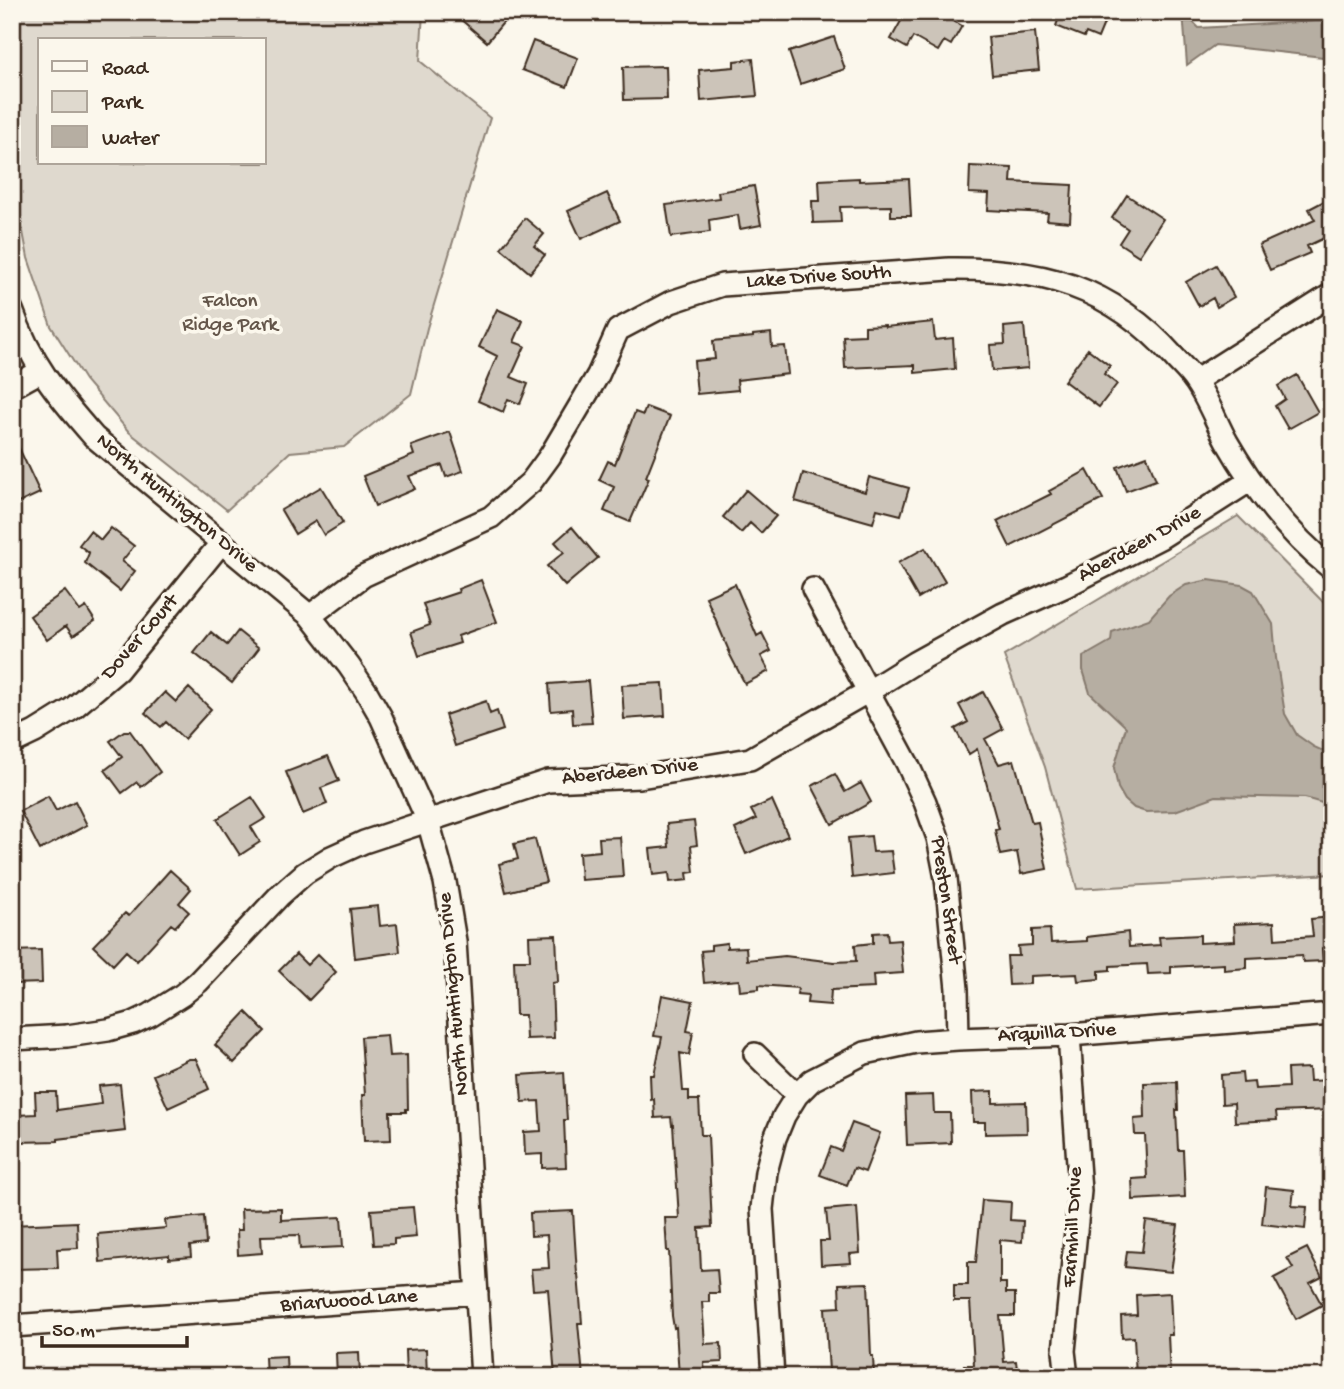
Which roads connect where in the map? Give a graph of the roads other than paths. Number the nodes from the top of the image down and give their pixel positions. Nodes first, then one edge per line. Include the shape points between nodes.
1 (1332, 294) edge
2 (12, 310) edge
3 (41, 371) junction
4 (1195, 381) junction
5 (12, 387) edge
6 (1251, 480) junction
7 (222, 542) junction
8 (1332, 569) edge
9 (813, 589) dead end
10 (310, 616) junction
11 (869, 691) junction
12 (12, 743) edge
13 (428, 821) junction
14 (1332, 1014) edge
15 (1069, 1035) junction
16 (12, 1039) edge
17 (958, 1039) junction
18 (755, 1054) dead end
19 (797, 1095) junction
20 (477, 1293) junction
21 (12, 1326) edge
22 (482, 1377) edge
23 (773, 1377) edge
24 (1066, 1377) edge

1 - 4 street
2 - 3 street, North Huntington Drive
3 - 5 street
3 - 7 street, North Huntington Drive via 94,437
4 - 6 street, Lake Drive South
4 - 10 street, Lake Drive South via 1158,339 1129,316 1085,290 1048,277 984,268 722,285 671,302 618,330 598,375 550,456 531,482 491,517 363,576
6 - 8 street, Lake Drive South via 1281,519
6 - 11 street, Aberdeen Drive via 1160,538 1003,614
7 - 10 street, North Huntington Drive
7 - 12 street, Dover Court via 118,670 72,709
9 - 11 street, Preston Street
10 - 13 street, North Huntington Drive via 382,717
11 - 13 street, Aberdeen Drive via 750,759 640,777 548,781
11 - 17 street, Preston Street via 908,763 938,838 946,878
13 - 16 street, Aberdeen Drive via 364,842 305,873 198,982 150,1015 108,1030
13 - 20 street, North Huntington Drive via 455,941
14 - 15 street, Arquilla Drive
15 - 17 street, Arquilla Drive
15 - 24 street, Farmhill Drive via 1080,1191 1064,1351
17 - 19 street, Arquilla Drive via 865,1053 812,1080
18 - 19 street
19 - 23 street, Arquilla Drive via 775,1138 762,1209
20 - 21 street, Briarwood Lane
20 - 22 street, North Huntington Drive

